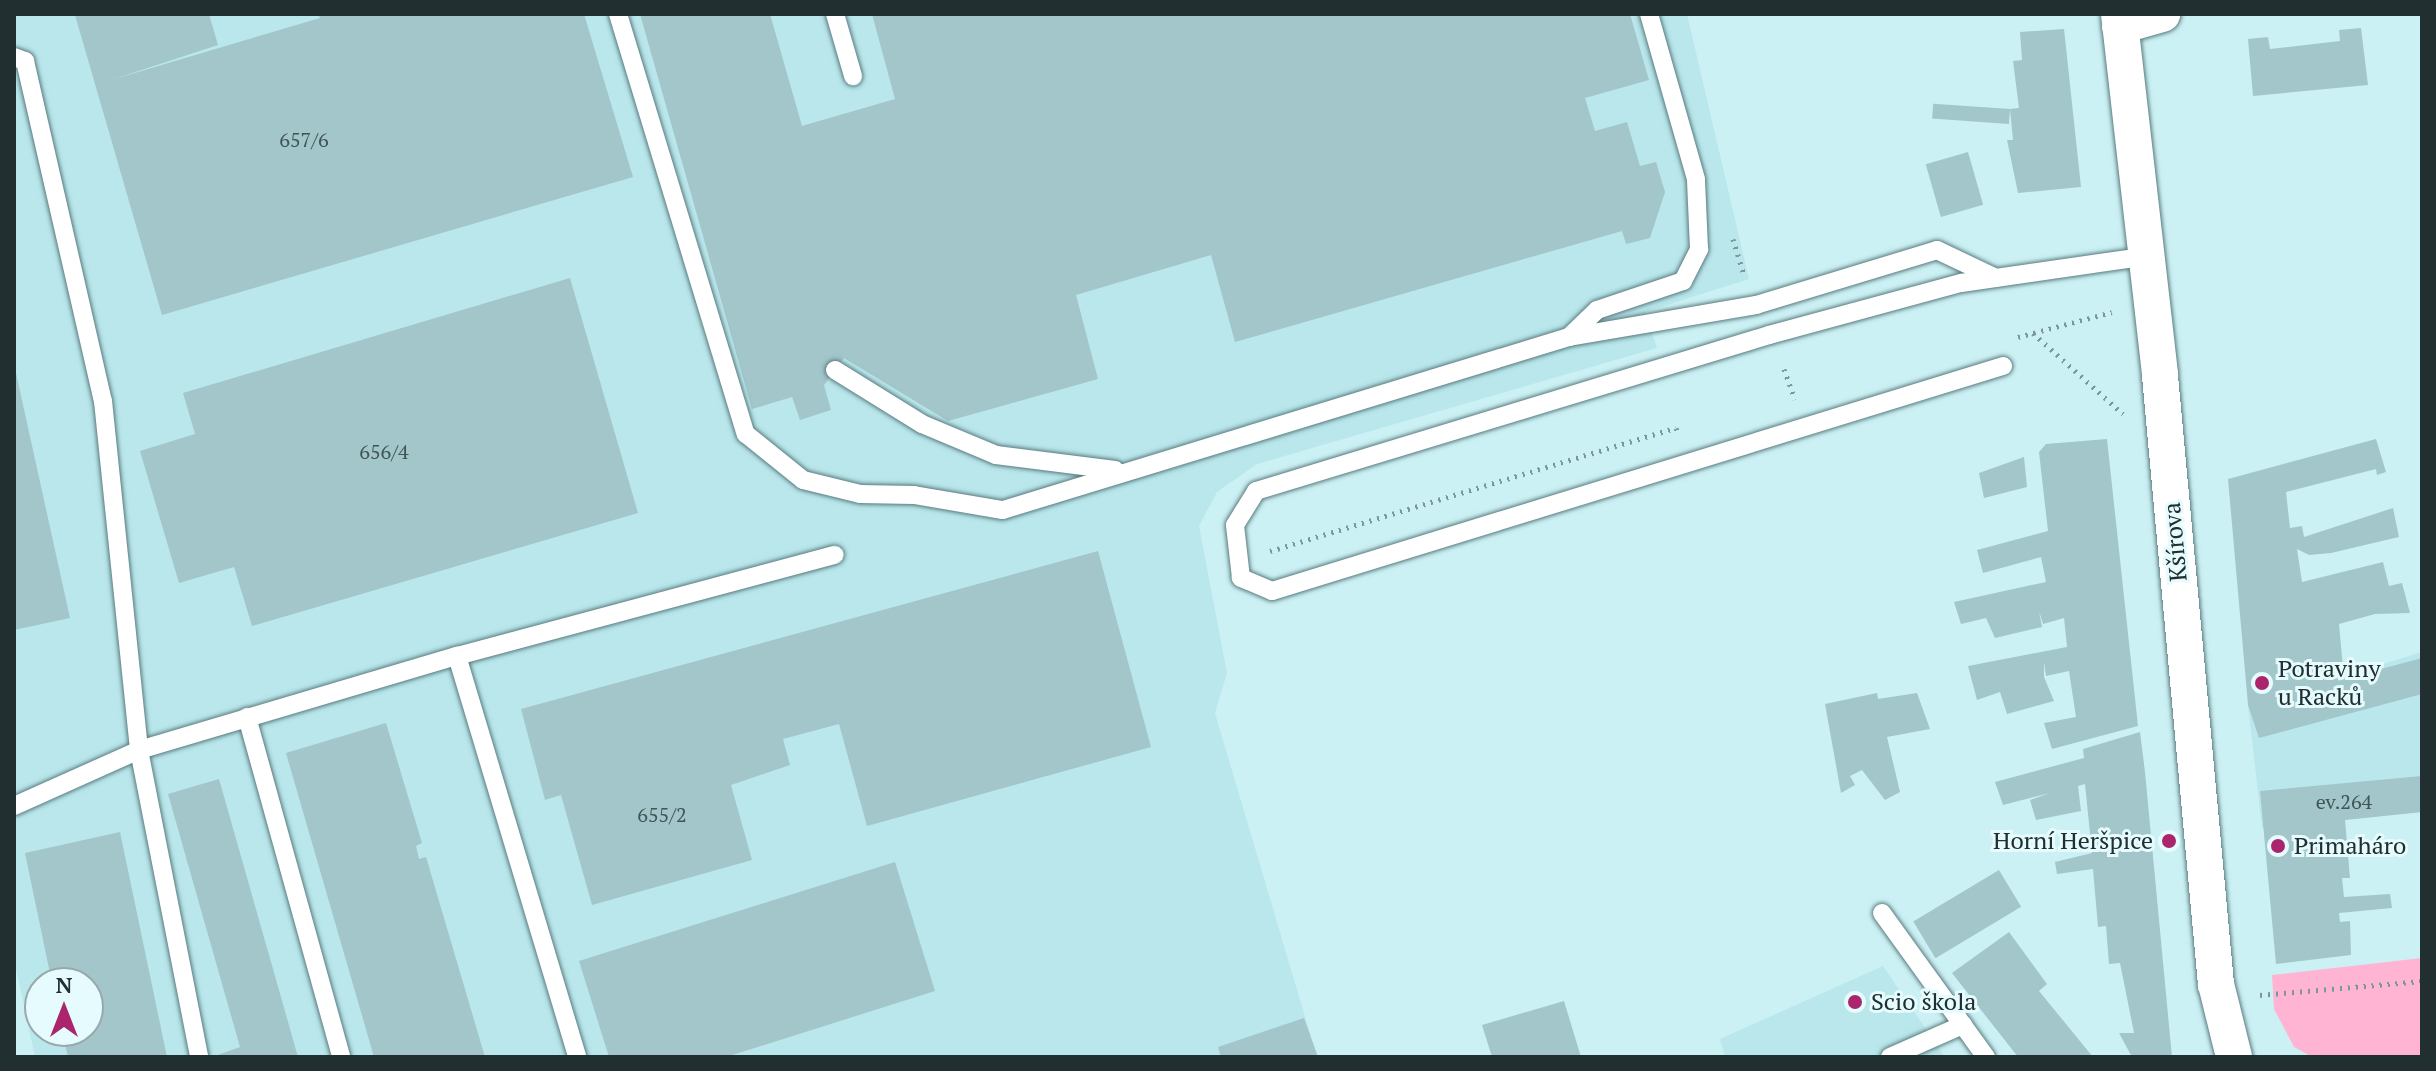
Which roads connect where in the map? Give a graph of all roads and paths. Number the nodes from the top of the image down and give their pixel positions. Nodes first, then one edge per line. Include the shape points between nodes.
1 (618, 14) edge
2 (835, 14) edge
3 (1649, 14) edge
4 (2162, 14) edge
5 (2119, 20) edge
6 (14, 57) edge
7 (853, 76) dead end
8 (1729, 229) dead end
9 (2148, 256) junction
10 (1996, 278) junction
11 (1746, 284) dead end
12 (2032, 332) dead end
13 (1569, 337) junction
14 (2003, 366) dead end
15 (1784, 369) dead end
16 (835, 370) dead end
17 (1800, 412) dead end
18 (2125, 416) dead end
19 (1121, 471) junction
20 (835, 555) dead end
21 (457, 656) junction
22 (247, 717) junction
23 (139, 750) junction
24 (14, 806) edge
25 (1882, 913) dead end
26 (2422, 981) edge
27 (2256, 995) dead end
28 (1963, 1025) junction
29 (199, 1057) edge
30 (341, 1057) edge
31 (577, 1057) edge
32 (1890, 1057) edge
33 (1986, 1057) edge
34 (2234, 1057) edge

1 - 19 lane via 746,434 803,480 860,494 914,495 1003,510
2 - 7 lane
3 - 13 lane via 1696,179 1699,249 1683,281 1597,310
4 - 5 street, Kšírova
5 - 9 street, Kšírova
6 - 23 lane via 25,61 103,401
8 - 11 path
9 - 10 lane
9 - 34 street, Kšírova via 2216,984
10 - 13 lane via 1937,250 1756,305
10 - 14 lane via 1769,335 1256,491 1235,525 1241,578 1272,591
12 - 18 path
13 - 19 lane
15 - 17 path
16 - 19 lane via 922,424 996,455
20 - 21 lane
21 - 22 lane
21 - 31 lane
22 - 23 lane
22 - 30 lane
23 - 24 lane
23 - 29 lane
25 - 28 lane
26 - 27 path
28 - 32 lane
28 - 33 lane

